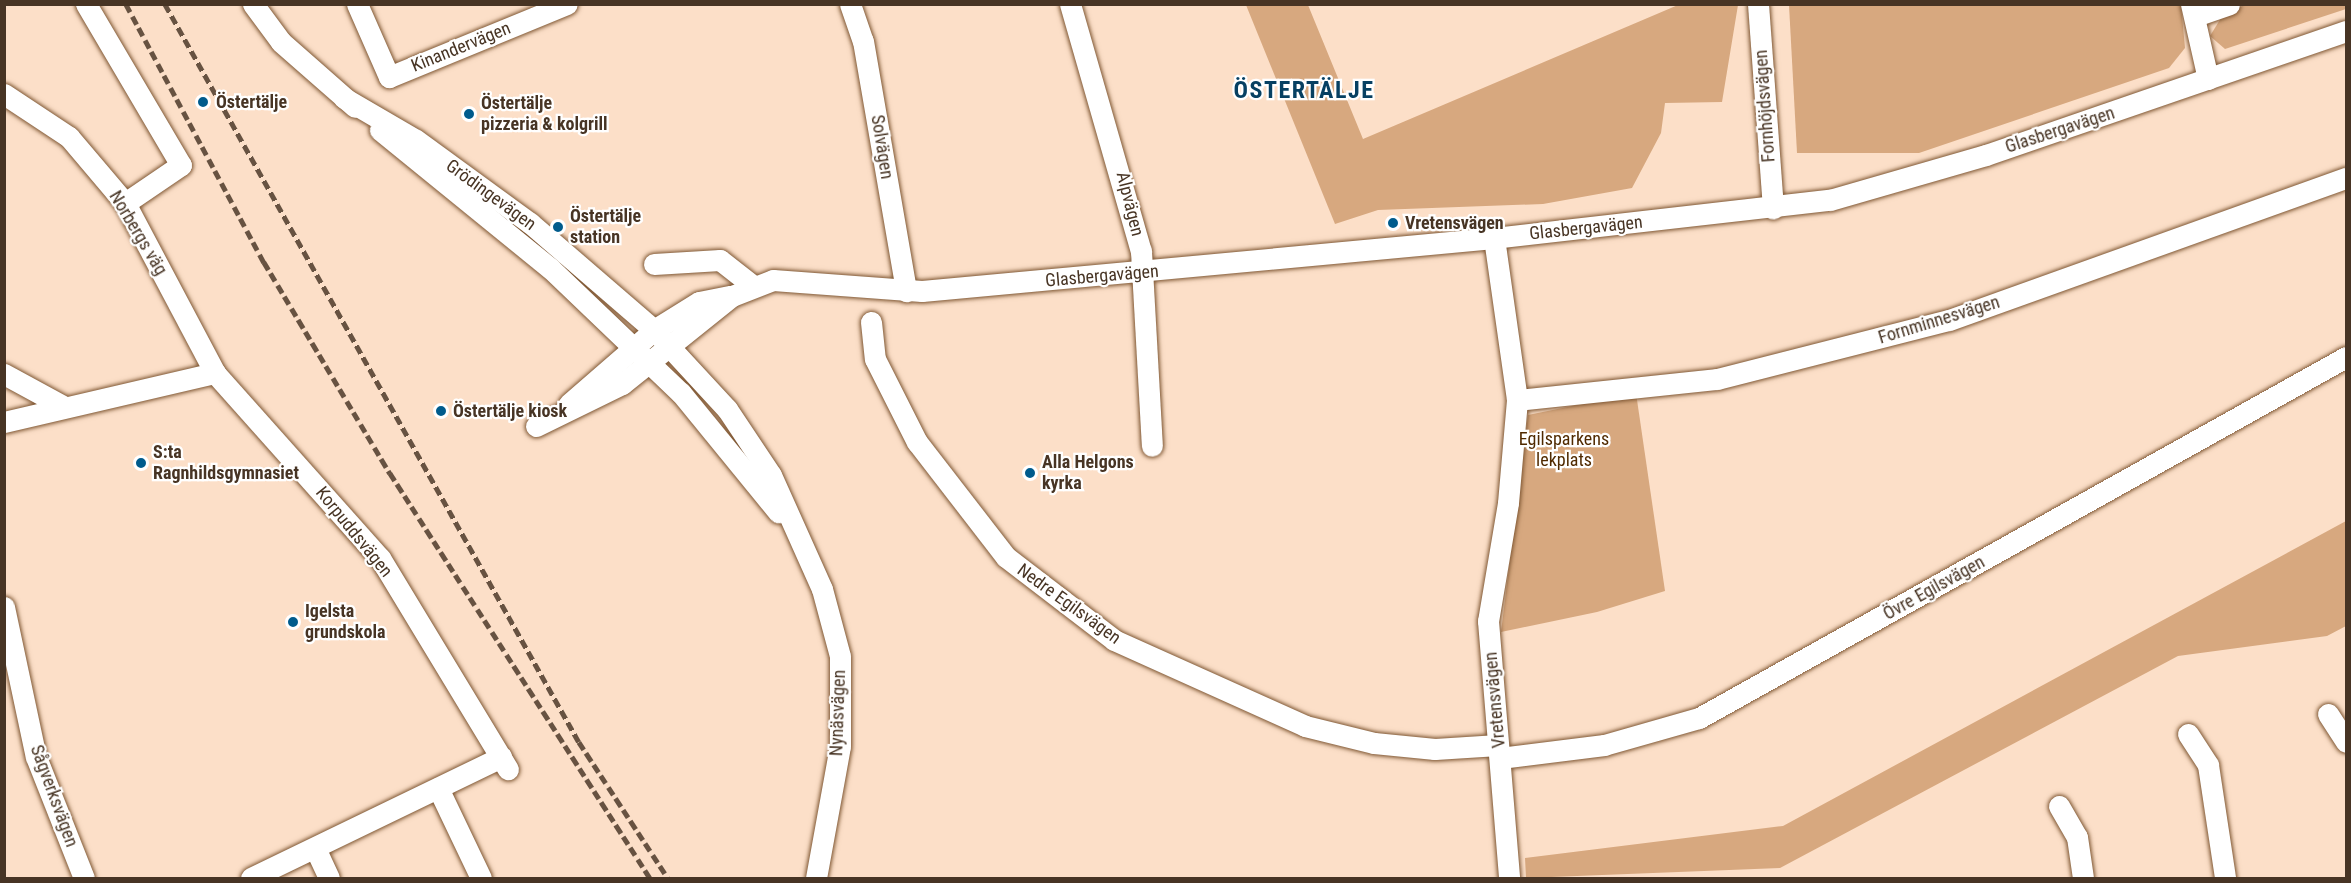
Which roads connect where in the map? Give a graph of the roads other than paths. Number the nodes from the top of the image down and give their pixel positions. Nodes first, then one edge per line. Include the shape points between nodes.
1 (86, 4) edge
2 (253, 4) edge
3 (357, 4) edge
4 (850, 4) edge
5 (1070, 4) edge
6 (1758, 4) edge
7 (2229, 4) edge
8 (560, 6) edge
9 (2193, 10) edge
10 (2346, 31) edge
11 (2208, 79) junction
12 (4, 94) edge
13 (344, 98) junction
14 (2346, 178) edge
15 (125, 203) junction
16 (1773, 208) junction
17 (1494, 238) junction
18 (654, 264) dead end
19 (1143, 273) junction
20 (752, 285) junction
21 (906, 291) junction
22 (732, 296) junction
23 (872, 322) dead end
24 (654, 330) junction
25 (633, 347) junction
26 (672, 347) junction
27 (2346, 357) edge
28 (650, 364) junction
29 (215, 373) junction
30 (4, 375) edge
31 (1516, 400) junction
32 (63, 406) junction
33 (560, 412) junction
34 (4, 422) edge
35 (536, 426) dead end
36 (1152, 446) dead end
37 (806, 552) junction
38 (4, 607) edge
39 (2328, 714) dead end
40 (2188, 735) dead end
41 (2346, 742) edge
42 (1499, 751) junction
43 (438, 788) junction
44 (2060, 806) dead end
45 (315, 848) junction
46 (84, 879) edge
47 (251, 879) edge
48 (329, 879) edge
49 (481, 879) edge
50 (816, 879) edge
51 (1509, 879) edge
52 (2083, 879) edge
53 (2225, 879) edge

1 - 15 street via 182,165
2 - 13 street, Grödingevägen via 281,42
3 - 8 street, Kinandervägen via 389,77
4 - 21 street, Solvägen via 863,41
5 - 19 street, Alpvägen via 1125,182
6 - 16 street, Fornhöjdsvägen
7 - 9 street
9 - 11 street
10 - 11 street, Glasbergavägen
11 - 16 street, Glasbergavägen via 1877,187
12 - 15 street, Norbergs väg via 69,137
13 - 24 street, Grödingevägen via 416,140 530,223
13 - 25 street, Grödingevägen via 550,268
14 - 31 street, Fornminnesvägen via 1949,320 1717,379
15 - 29 street, Norbergs väg
16 - 17 street, Glasbergavägen
17 - 19 street, Glasbergavägen
17 - 31 street, Vretensvägen
18 - 20 street via 720,260
19 - 21 street, Glasbergavägen
19 - 36 street, Alpvägen
20 - 21 street, Glasbergavägen via 792,278
20 - 22 street, Glasbergavägen
22 - 24 street, Glasbergavägen via 699,302
22 - 26 street, Glasbergavägen
23 - 42 street, Nedre Egilsvägen via 875,359 917,442 1006,557 1114,640 1305,726 1405,746
24 - 25 street, Glasbergavägen
24 - 26 street, Grödingevägen
25 - 28 street, Grödingevägen
25 - 33 street
26 - 28 street, Glasbergavägen
26 - 37 street, Nynäsvägen via 747,435
27 - 42 street, Övre Egilsvägen via 1699,718 1604,745
28 - 33 street via 593,401
28 - 37 street, Nynäsvägen via 724,443
29 - 32 street
29 - 43 street, Korpuddsvägen via 380,558 505,763
30 - 32 street
31 - 42 street, Vretensvägen via 1508,502 1488,621
32 - 34 street
33 - 35 street
37 - 50 street, Nynäsvägen via 833,621 842,685 840,746
38 - 46 street, Sågverksvägen via 36,757
39 - 41 street
40 - 53 street via 2208,765
42 - 51 street, Vretensvägen
43 - 45 street
43 - 49 street
44 - 52 street via 2077,837
45 - 47 street
45 - 48 street

